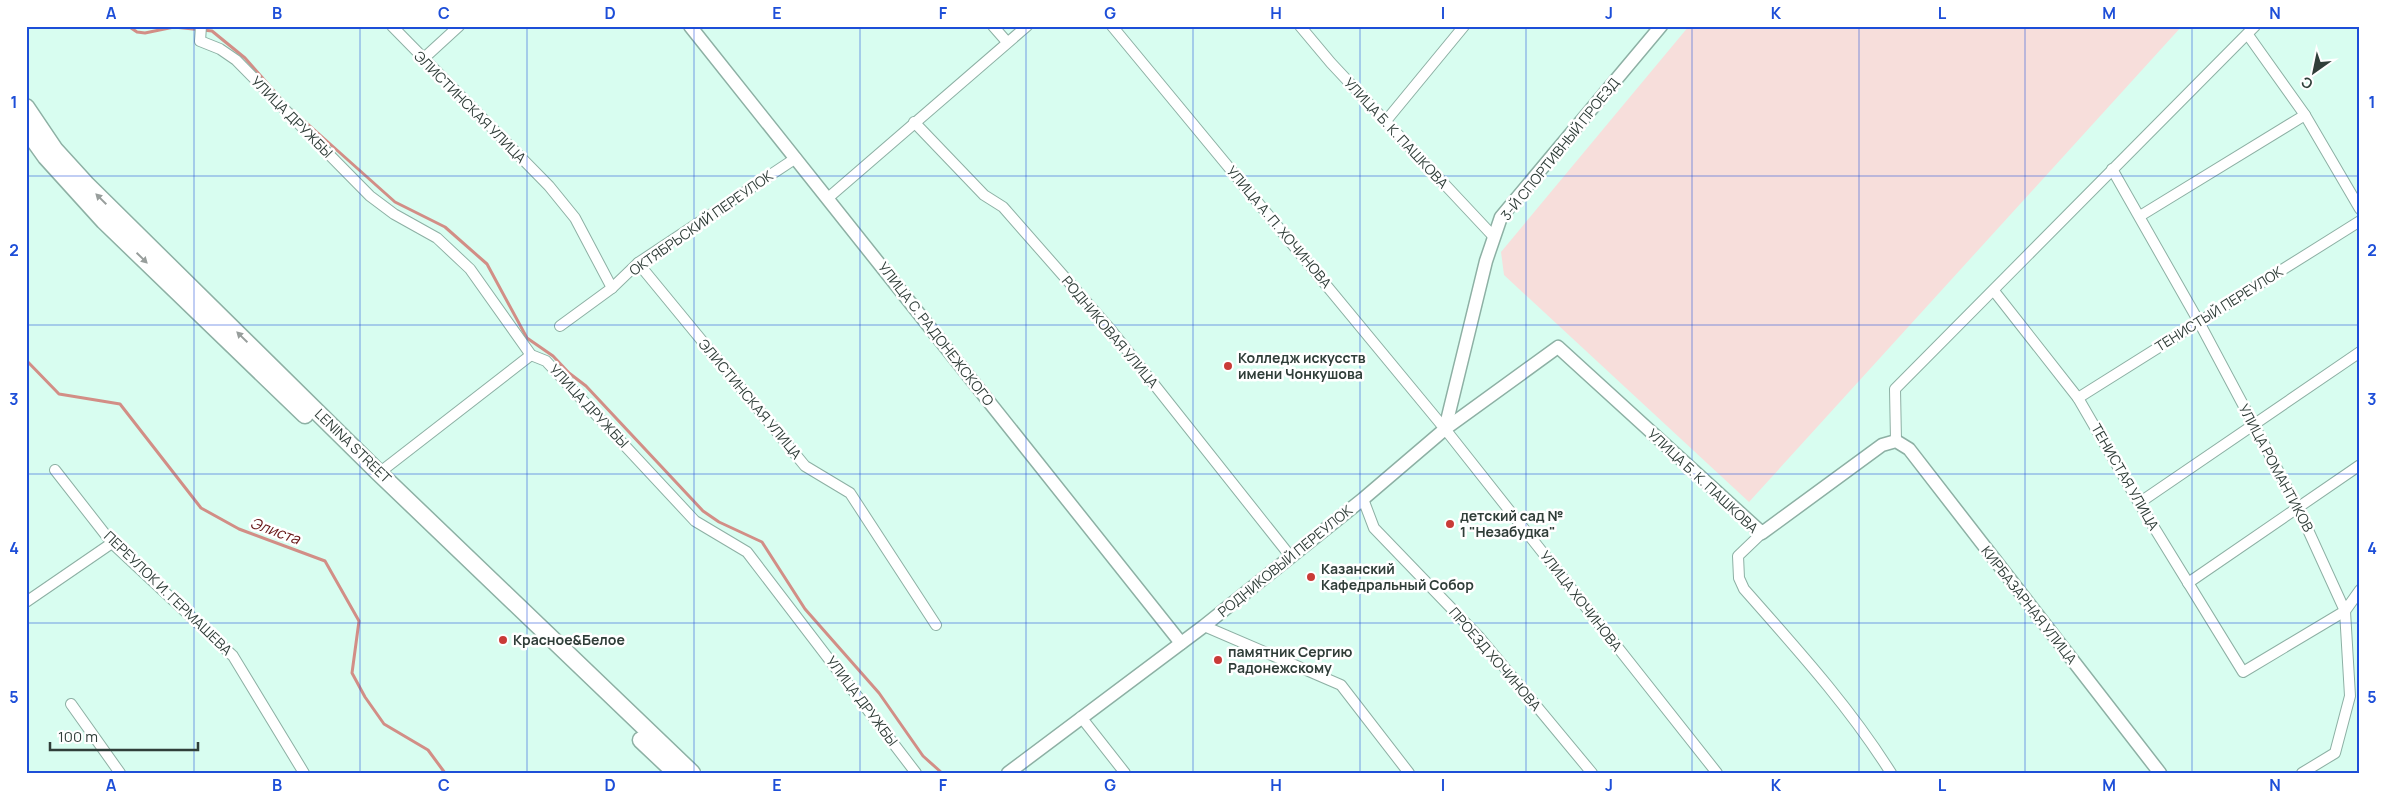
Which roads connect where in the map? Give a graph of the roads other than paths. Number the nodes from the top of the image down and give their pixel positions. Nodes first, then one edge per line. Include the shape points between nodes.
1 (201, 26) edge
2 (392, 26) edge
3 (459, 26) edge
4 (690, 26) edge
5 (993, 26) edge
6 (1027, 26) edge
7 (1112, 26) edge
8 (1300, 26) edge
9 (1464, 26) edge
10 (1661, 26) edge
11 (2255, 26) edge
12 (2248, 35) junction
13 (1007, 42) junction
14 (423, 59) junction
15 (26, 107) edge
16 (2305, 115) junction
17 (914, 122) junction
18 (1385, 122) junction
19 (26, 129) edge
20 (796, 158) junction
21 (2112, 169) junction
22 (828, 198) junction
23 (2360, 209) edge
24 (2140, 216) junction
25 (2360, 221) edge
26 (1494, 238) junction
27 (638, 263) junction
28 (612, 288) junction
29 (1994, 290) junction
30 (2199, 322) junction
31 (560, 326) dead end
32 (1558, 346) joint
33 (2360, 352) edge
34 (531, 356) junction
35 (2078, 398) junction
36 (2253, 425) junction
37 (1445, 429) junction
38 (1896, 441) junction
39 (2360, 465) edge
40 (55, 470) dead end
41 (380, 473) junction
42 (1363, 498) junction
43 (2139, 503) junction
44 (2298, 508) junction
45 (1762, 533) junction
46 (112, 543) junction
47 (1291, 557) junction
48 (2188, 583) junction
49 (2360, 590) edge
50 (26, 602) edge
51 (2345, 611) junction
52 (936, 625) dead end
53 (1204, 626) junction
54 (1181, 643) junction
55 (71, 704) dead end
56 (1082, 717) junction
57 (120, 773) edge
58 (304, 773) edge
59 (676, 773) edge
60 (692, 773) edge
61 (916, 773) edge
62 (1008, 773) edge
63 (1125, 773) edge
64 (1409, 773) edge
65 (1592, 773) edge
66 (1717, 773) edge
67 (1891, 773) edge
68 (2160, 773) edge
69 (2302, 773) edge

1 - 34 street, УЛИЦА ДРУЖБЫ via 200,40 236,60 370,196 394,214 437,238 470,269
2 - 14 street, ЭЛИСТИНСКАЯ УЛИЦА
3 - 14 street
4 - 20 street, УЛИЦА С. РАДОНЕЖСКОГО
5 - 13 street
6 - 13 street
7 - 37 street, УЛИЦА А. П. ХОЧИНОВА
8 - 18 street, УЛИЦА Б. К. ПАШКОВА
9 - 18 street
10 - 26 street, 3-Й СПОРТИВНЫЙ ПРОЕЗД via 1501,217
11 - 12 street
12 - 16 street
12 - 21 street
13 - 17 street
14 - 28 street, ЭЛИСТИНСКАЯ УЛИЦА via 549,186 575,218
41 -> 15 main road, LENINA STREET via 86,184 55,150
16 - 23 street
16 - 24 street
17 - 22 street
17 - 47 street, РОДНИКОВАЯ УЛИЦА via 984,195 1003,207 1111,330
18 - 26 street, УЛИЦА Б. К. ПАШКОВА
19 -> 59 main road, LENINA STREET via 46,158 104,221
20 - 22 street, УЛИЦА С. РАДОНЕЖСКОГО
20 - 27 street, ОКТЯБРЬСКИЙ ПЕРЕУЛОК
21 - 24 street, УЛИЦА РОМАНТИКОВ
21 - 29 street
22 - 54 street, УЛИЦА С. РАДОНЕЖСКОГО
24 - 30 street, УЛИЦА РОМАНТИКОВ
25 - 30 street, ТЕНИСТЫЙ ПЕРЕУЛОК
26 - 37 street, 3-Й СПОРТИВНЫЙ ПРОЕЗД
27 - 28 street, ОКТЯБРЬСКИЙ ПЕРЕУЛОК
27 - 52 street, ЭЛИСТИНСКАЯ УЛИЦА via 805,466 850,493
28 - 31 street, ОКТЯБРЬСКИЙ ПЕРЕУЛОК
29 - 35 street, ТЕНИСТАЯ УЛИЦА
29 - 38 street via 1895,389
30 - 35 street, ТЕНИСТЫЙ ПЕРЕУЛОК
30 - 36 street, УЛИЦА РОМАНТИКОВ
32 - 37 street, РОДНИКОВЫЙ ПЕРЕУЛОК
32 - 45 street, УЛИЦА Б. К. ПАШКОВА
33 - 36 street
34 - 41 street
34 - 61 street, УЛИЦА ДРУЖБЫ via 546,361 695,521 748,552
35 - 43 street, ТЕНИСТАЯ УЛИЦА
36 - 43 street
36 - 44 street, УЛИЦА РОМАНТИКОВ
37 - 42 street, РОДНИКОВЫЙ ПЕРЕУЛОК
37 - 66 street, УЛИЦА ХОЧИНОВА
38 - 45 street via 1882,445
38 - 68 street, КИРБАЗАРНАЯ УЛИЦА via 1909,449
39 - 44 street
40 - 46 street, ПЕРЕУЛОК И. ГЕРМАШЕВА
41 - 60 main road, LENINA STREET
42 - 47 street, РОДНИКОВЫЙ ПЕРЕУЛОК
42 - 65 street, ПРОЕЗД ХОЧИНОВА via 1374,528 1480,638
43 - 48 street, ТЕНИСТАЯ УЛИЦА
44 - 48 street
44 - 51 street, УЛИЦА РОМАНТИКОВ
45 - 67 street, УЛИЦА Б. К. ПАШКОВА via 1738,556 1739,578 1744,589 1809,663 1874,746
46 - 50 street
46 - 58 street, ПЕРЕУЛОК И. ГЕРМАШЕВА via 233,656
47 - 53 street, РОДНИКОВЫЙ ПЕРЕУЛОК
48 - 51 street, ТЕНИСТАЯ УЛИЦА via 2243,672
49 - 51 street
51 - 69 street, УЛИЦА РОМАНТИКОВ via 2350,696 2335,753
53 - 54 street, РОДНИКОВЫЙ ПЕРЕУЛОК
53 - 64 street via 1342,685
54 - 56 street, РОДНИКОВЫЙ ПЕРЕУЛОК
55 - 57 street
56 - 62 street, РОДНИКОВЫЙ ПЕРЕУЛОК
56 - 63 street

